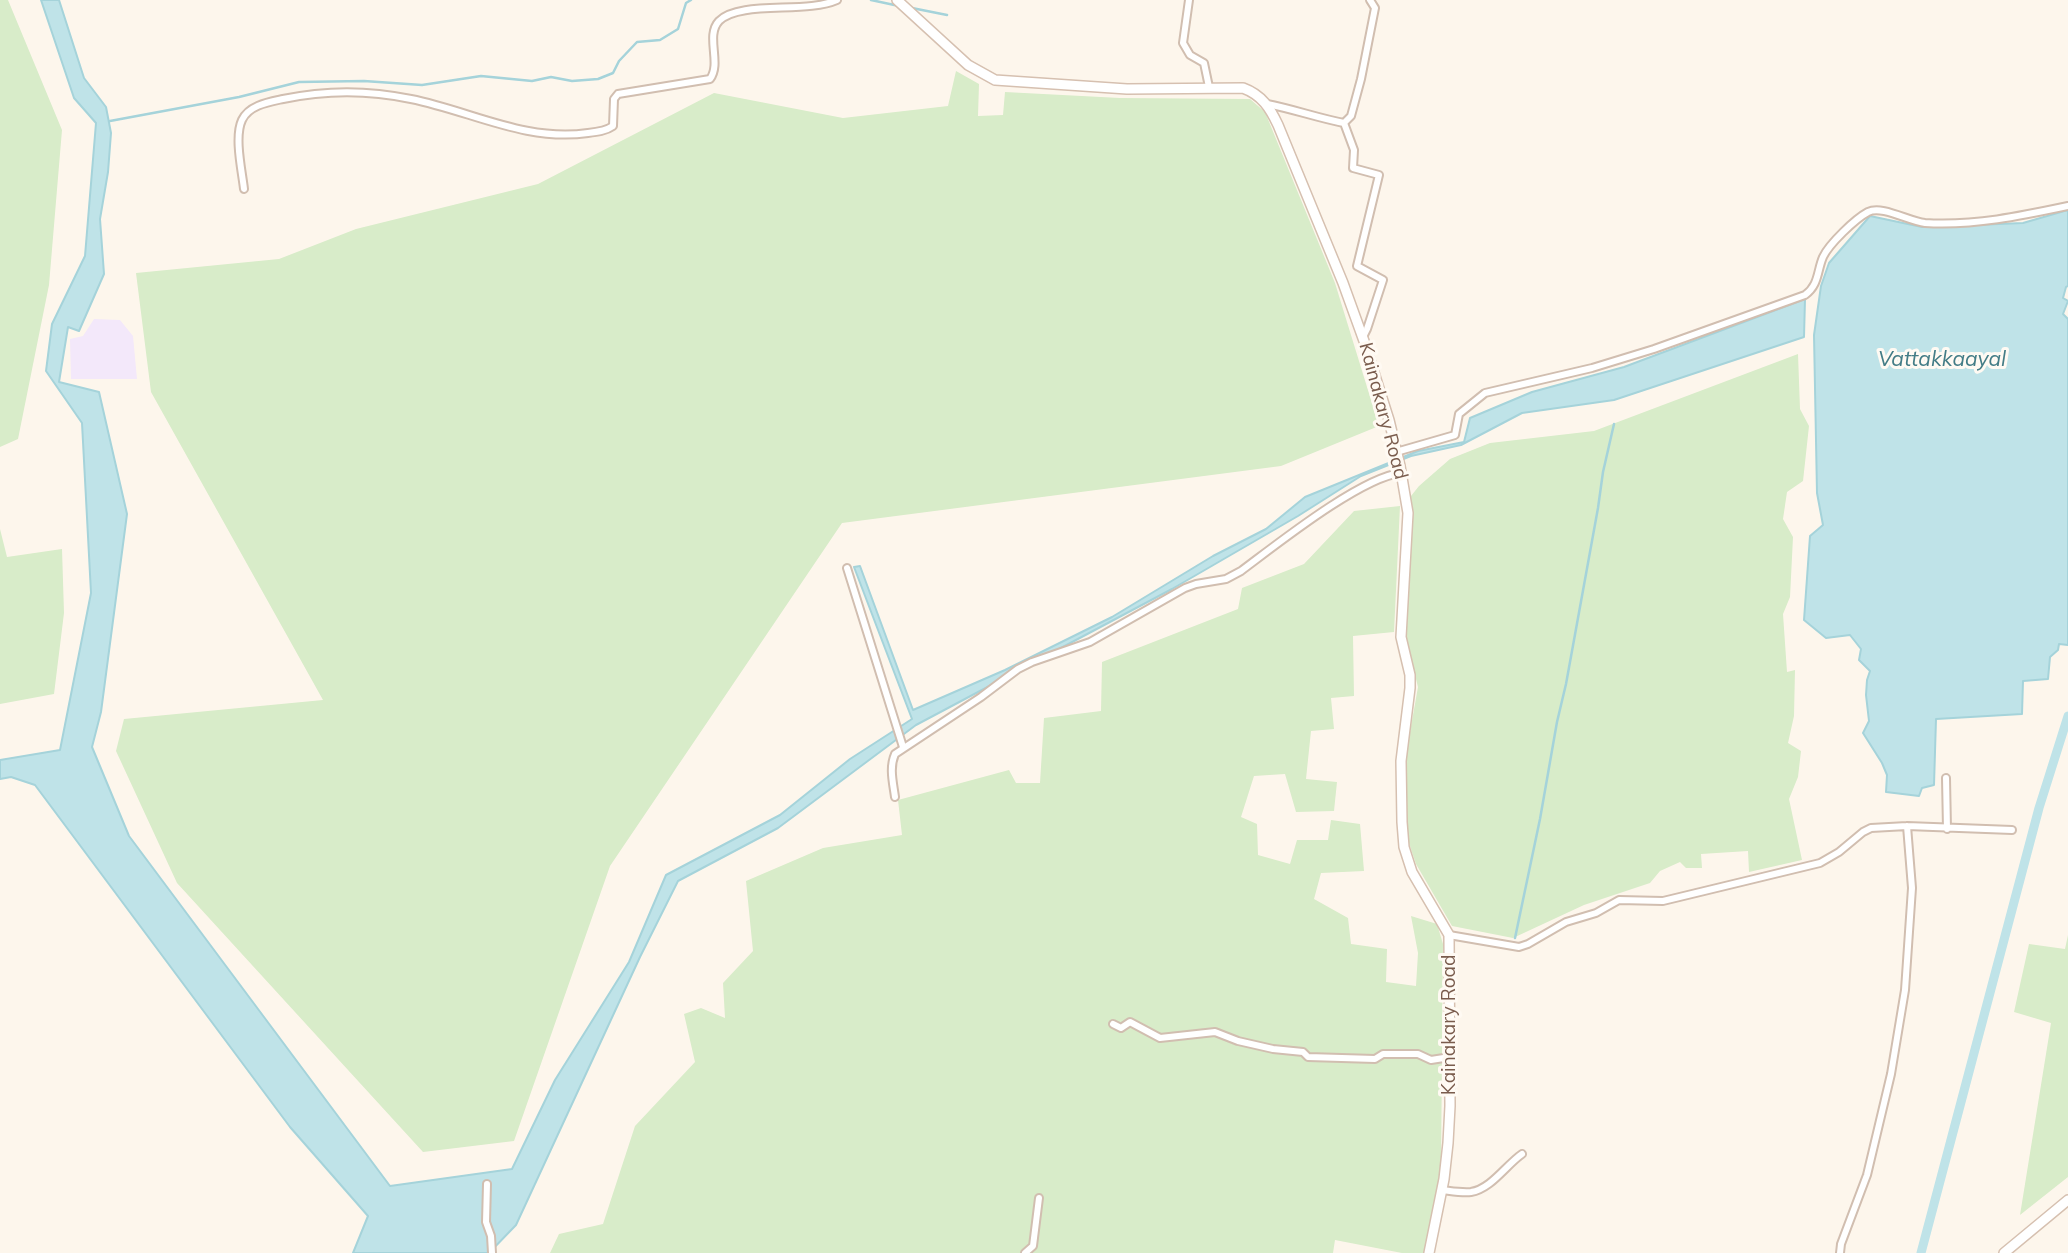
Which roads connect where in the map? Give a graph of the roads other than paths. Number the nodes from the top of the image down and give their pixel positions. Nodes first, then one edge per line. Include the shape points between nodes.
1 (837, 0) edge
2 (897, 0) edge
3 (1189, 0) edge
4 (1370, 0) edge
5 (1209, 87) junction
6 (1267, 104) junction
7 (1344, 123) junction
8 (244, 189) dead end
9 (2068, 206) edge
10 (1363, 337) junction
11 (1396, 453) junction
12 (1401, 469) junction
13 (847, 568) dead end
14 (903, 747) junction
15 (1946, 778) dead end
16 (895, 797) dead end
17 (1907, 826) junction
18 (1947, 828) junction
19 (2012, 830) dead end
20 (1449, 935) junction
21 (1113, 1024) dead end
22 (1450, 1057) junction
23 (1522, 1154) dead end
24 (487, 1184) dead end
25 (1442, 1190) junction
26 (1040, 1198) dead end
27 (2068, 1200) edge
28 (492, 1253) edge
29 (1026, 1253) edge
30 (1429, 1253) edge
31 (1840, 1253) edge
32 (2004, 1253) edge

1 - 8 street via 809,8 731,13 715,27 710,79 618,94 613,126 607,130 572,135 533,133 411,99 367,93 314,93 263,104 246,114 239,127
2 - 5 main road via 968,65 995,80 1127,89
3 - 5 street via 1183,43 1190,55 1204,63
4 - 7 street via 1375,8 1369,43 1351,116
5 - 6 main road via 1243,88
6 - 7 street
6 - 10 main road, Kainakary Road
7 - 10 street via 1354,150 1353,168 1379,176 1357,266 1383,280
9 - 11 street via 1996,221 1930,223 1871,211 1828,250 1813,288 1805,295 1592,368 1485,393 1459,414 1455,435
10 - 11 main road, Kainakary Road
11 - 12 main road, Kainakary Road
12 - 14 street via 1334,505 1226,579 1185,588 1090,642 1018,669
12 - 20 main road, Kainakary Road via 1408,513 1401,637 1410,675 1401,761 1404,847 1412,872
13 - 14 street
14 - 16 street via 892,762
15 - 18 street
17 - 18 street
17 - 20 street via 1871,828 1820,863 1663,901 1619,900 1519,947
17 - 31 street via 1912,888 1905,990 1867,1175
18 - 19 street
20 - 22 main road, Kainakary Road
21 - 22 street via 1121,1028 1130,1022 1160,1038 1214,1032 1273,1049 1303,1052 1308,1057
22 - 25 main road, Kainakary Road
23 - 25 street via 1474,1192
24 - 28 street via 486,1222
25 - 30 main road, Kainakary Road
26 - 29 street via 1032,1247
27 - 32 main road

